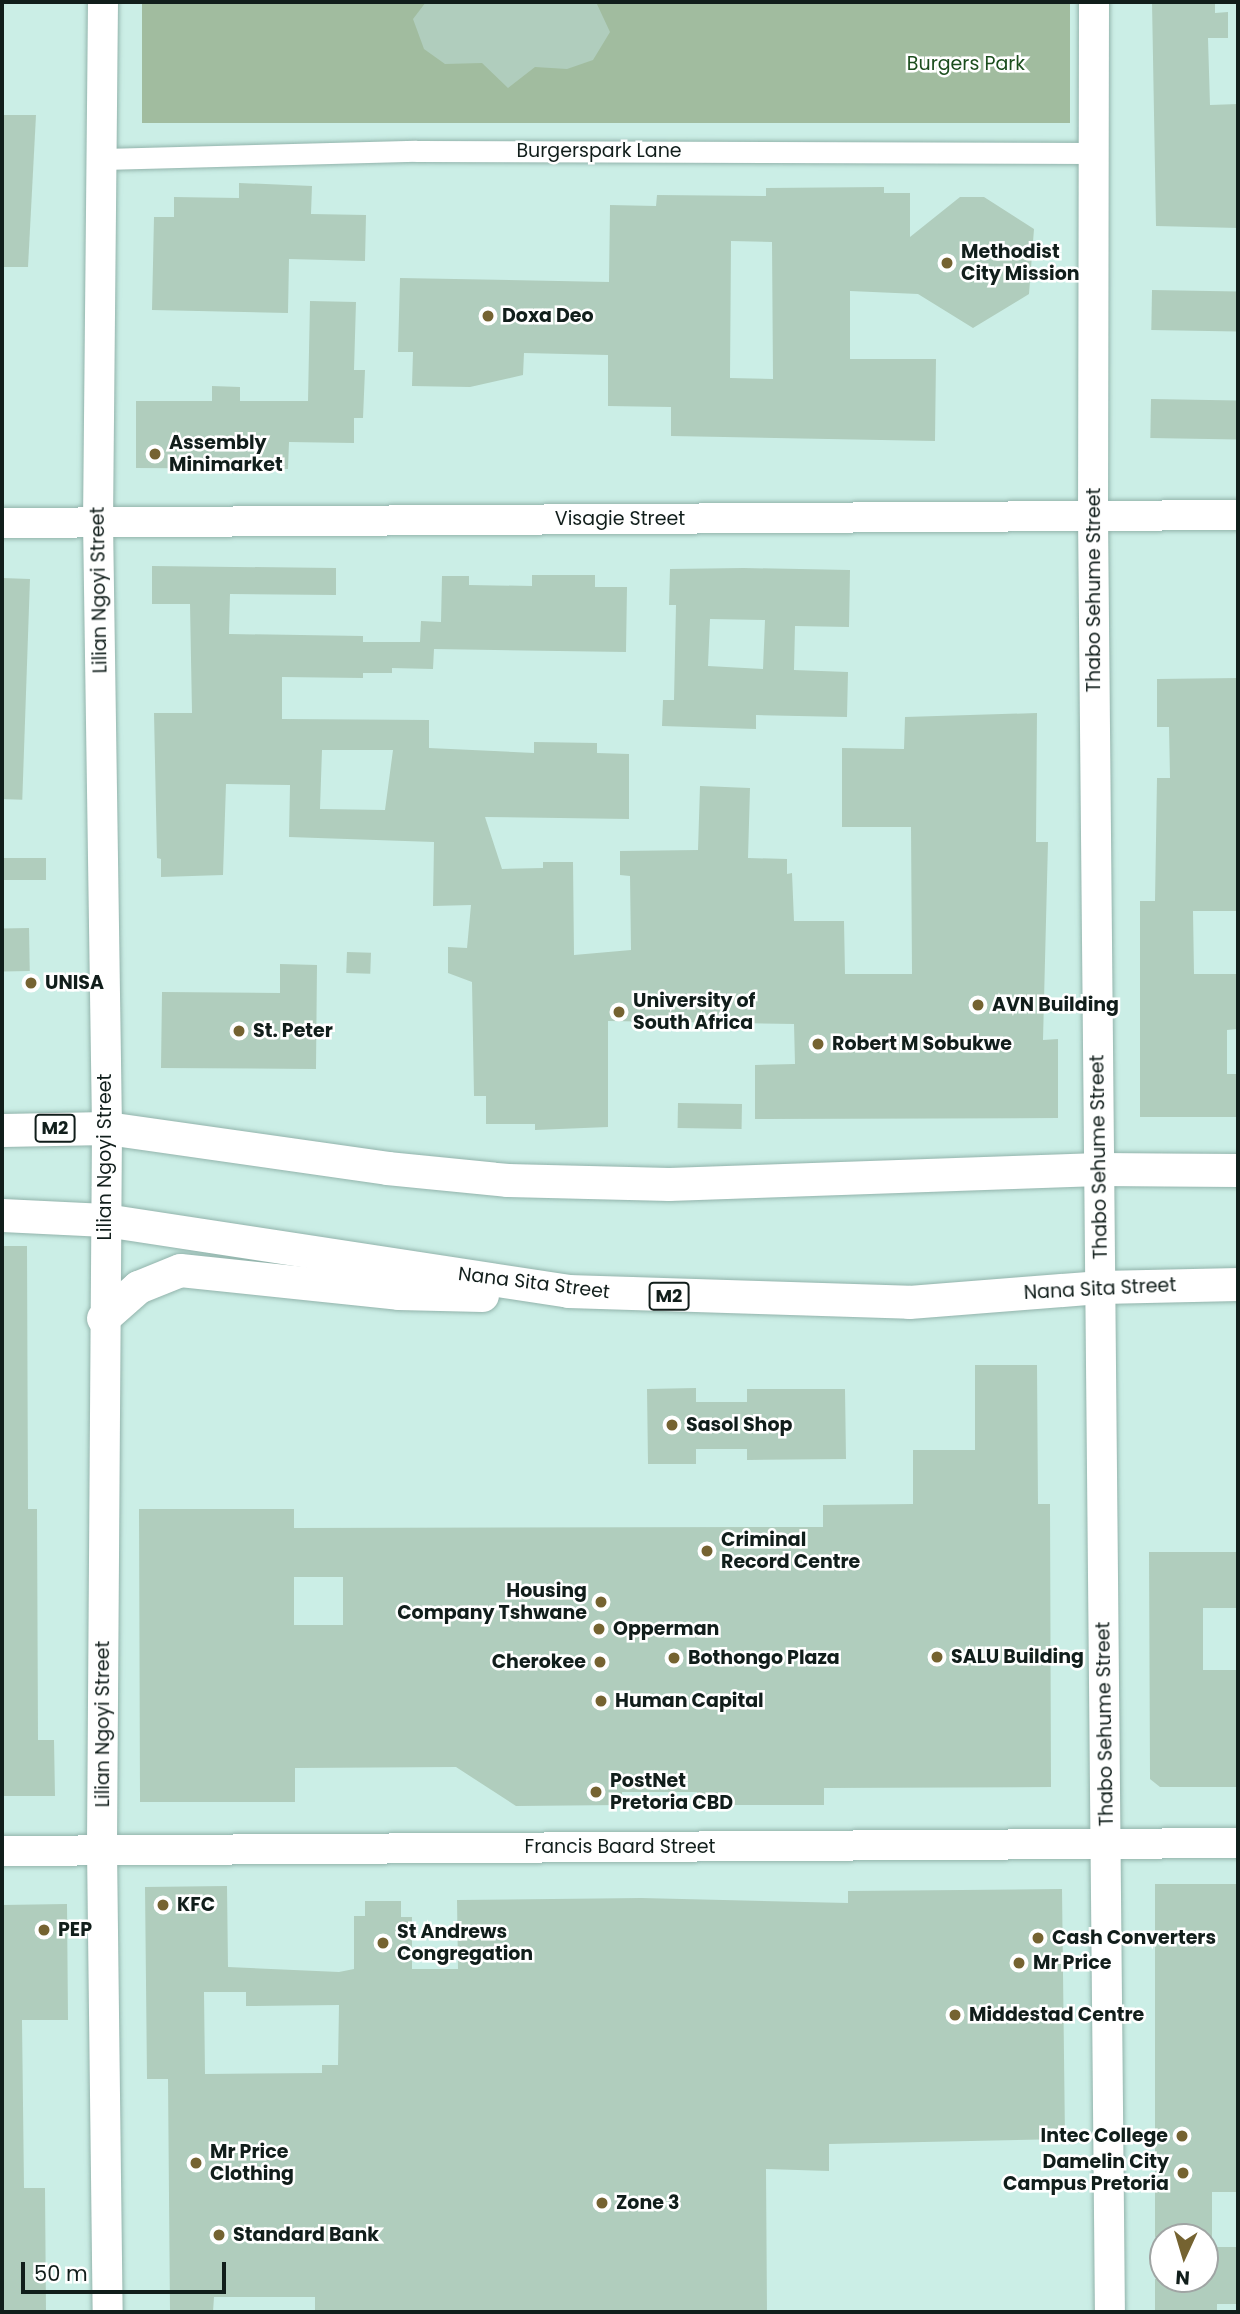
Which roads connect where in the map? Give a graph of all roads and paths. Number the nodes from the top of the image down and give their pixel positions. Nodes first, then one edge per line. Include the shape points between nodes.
1 (103, 2) edge
2 (1094, 2) edge
3 (1094, 153) junction
4 (103, 159) junction
5 (1238, 515) edge
6 (1093, 516) junction
7 (98, 521) junction
8 (2, 523) edge
9 (107, 1128) junction
10 (2, 1130) edge
11 (1100, 1169) junction
12 (1238, 1170) edge
13 (2, 1214) edge
14 (106, 1220) junction
15 (1238, 1284) edge
16 (1101, 1287) junction
17 (568, 1291) junction
18 (103, 1318) junction
19 (1238, 1843) edge
20 (1107, 1844) junction
21 (102, 1849) junction
22 (2, 1851) edge
23 (107, 2312) edge
24 (1110, 2312) edge

1 - 4 street, Lilian Ngoyi Street
2 - 3 street, Thabo Sehume Street
3 - 4 street, Burgerspark Lane via 416,151
3 - 6 street, Thabo Sehume Street
4 - 7 street, Lilian Ngoyi Street
5 - 6 street, Visagie Street
6 - 7 street, Visagie Street
6 - 11 street, Thabo Sehume Street
7 - 8 street, Visagie Street
7 - 9 street, Lilian Ngoyi Street
9 - 10 main road, M2
9 - 11 main road, M2 via 507,1181 670,1184
9 - 14 street, Lilian Ngoyi Street
11 - 12 main road, M2
11 - 16 street, Thabo Sehume Street
13 - 14 main road, Nana Sita Street / M2
14 - 17 main road, Nana Sita Street / M2
14 - 18 street, Lilian Ngoyi Street
15 - 16 main road, Nana Sita Street / M2
16 - 17 main road, Nana Sita Street / M2 via 909,1302
16 - 20 street, Thabo Sehume Street
17 - 18 main road via 398,1293 180,1270 138,1287
18 - 21 street, Lilian Ngoyi Street
19 - 20 street, Francis Baard Street
20 - 21 street, Francis Baard Street
20 - 24 street, Thabo Sehume Street
21 - 22 street, Francis Baard Street
21 - 23 street, Lilian Ngoyi Street

